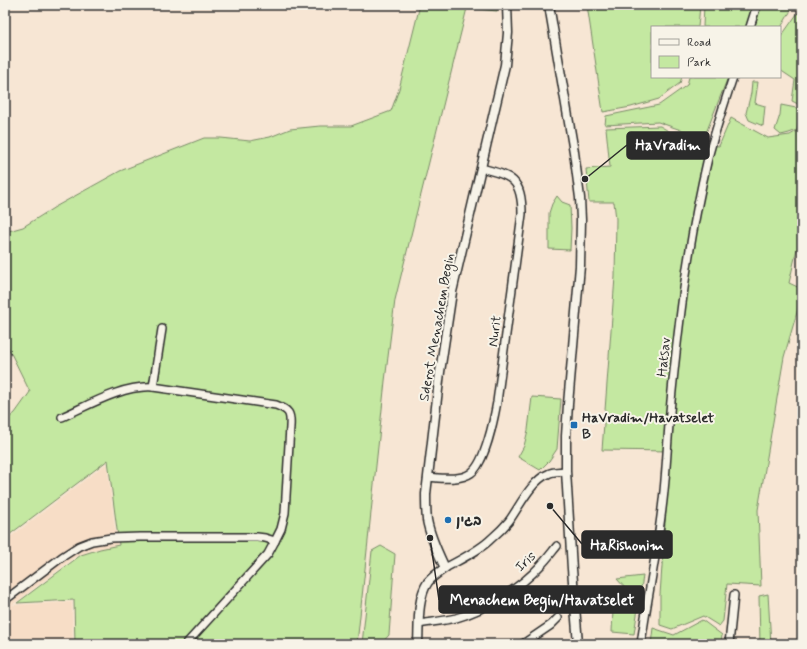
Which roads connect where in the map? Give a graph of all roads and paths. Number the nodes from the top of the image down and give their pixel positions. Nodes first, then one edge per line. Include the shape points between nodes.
1 (507, 5) edge
2 (549, 5) edge
3 (757, 5) edge
4 (750, 26) edge
5 (733, 78) edge
6 (481, 168) junction
7 (162, 328) dead end
8 (153, 387) junction
9 (62, 417) dead end
10 (566, 471) junction
11 (428, 477) junction
12 (275, 541) junction
13 (557, 546) dead end
14 (445, 568) junction
15 (734, 595) dead end
16 (5, 600) edge
17 (558, 618) dead end
18 (419, 624) junction
19 (186, 644) edge
20 (418, 644) edge
21 (524, 644) edge
22 (578, 644) edge
23 (641, 644) edge
24 (729, 644) edge

1 - 6 street, Sderot Menachem Begin via 505,65
2 - 10 street via 574,152 581,220 580,266 566,436
3 - 4 street
5 - 23 street, Hatsav via 708,158 683,293 659,536
6 - 11 street, Sderot Menachem Begin via 452,292
6 - 11 street, Nurit via 505,175 512,180 521,192 522,201 498,402 487,441 476,467 464,476
7 - 8 street
8 - 9 street via 131,389
8 - 12 street via 276,405 289,412 291,418 285,513
10 - 14 street via 541,477 509,521 491,539
10 - 22 street
11 - 14 street, Sderot Menachem Begin via 427,519
12 - 16 street via 257,537 140,537 92,541 62,556
12 - 19 street via 268,554
13 - 18 street, Iris via 528,577 488,605 456,618
14 - 18 street via 428,582 422,593
15 - 24 street
17 - 21 street
18 - 20 street

